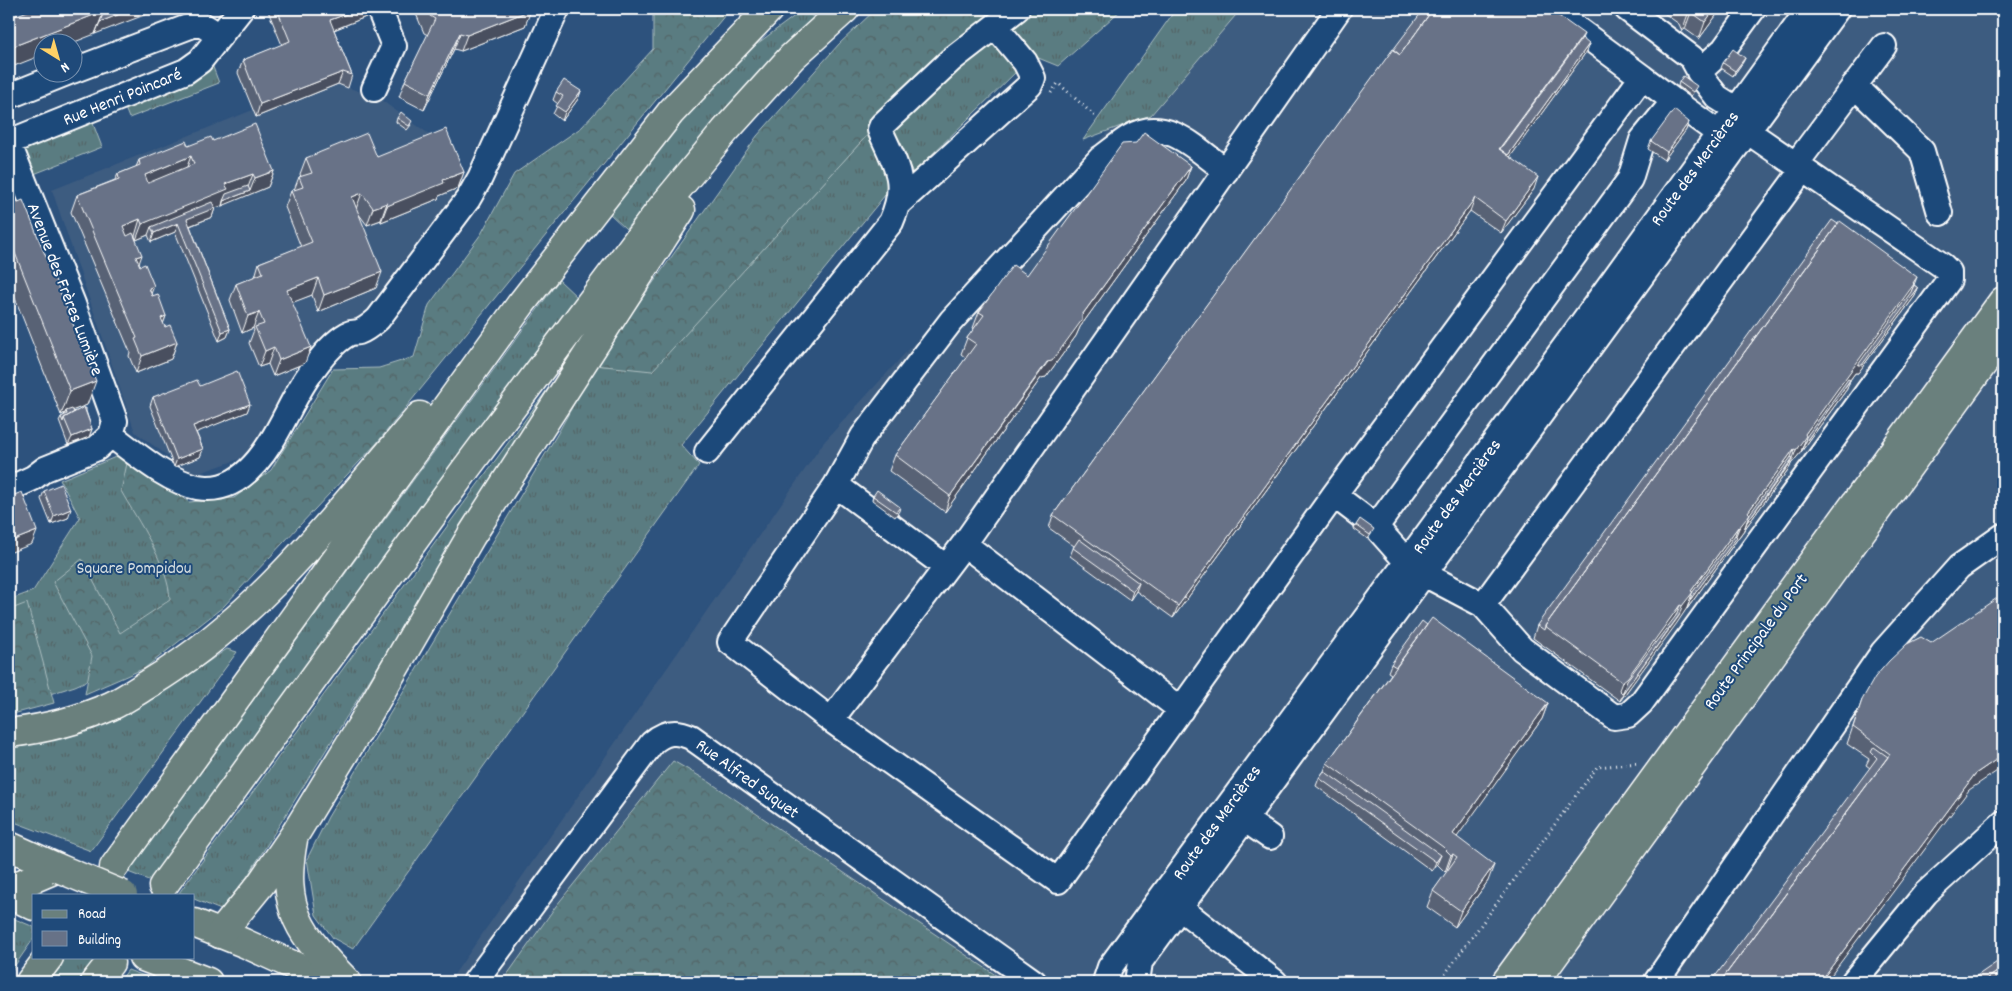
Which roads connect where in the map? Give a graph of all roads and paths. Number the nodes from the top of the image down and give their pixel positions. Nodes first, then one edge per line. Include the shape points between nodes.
1 (241, 9) edge
2 (379, 9) edge
3 (558, 9) edge
4 (769, 9) edge
5 (845, 9) edge
6 (1017, 9) edge
7 (1340, 9) edge
8 (1550, 9) edge
9 (1626, 9) edge
10 (1753, 9) edge
11 (1809, 9) edge
12 (1837, 9) edge
13 (995, 26) junction
14 (220, 36) junction
15 (1884, 46) dead end
16 (82, 68) edge
17 (1699, 72) junction
18 (1642, 77) junction
19 (1033, 78) junction
20 (45, 82) edge
21 (1854, 85) junction
22 (374, 89) dead end
23 (9, 96) edge
24 (1674, 100) junction
25 (1736, 109) junction
26 (1097, 118) dead end
27 (725, 131) junction
28 (1734, 137) junction
29 (9, 143) edge
30 (1800, 166) junction
31 (1226, 171) junction
32 (900, 202) junction
33 (1940, 213) dead end
34 (2003, 301) edge
35 (2003, 336) edge
36 (454, 397) junction
37 (111, 435) junction
38 (707, 452) dead end
39 (836, 485) junction
40 (9, 489) edge
41 (1334, 496) junction
42 (1376, 527) junction
43 (2003, 536) edge
44 (964, 544) junction
45 (946, 567) junction
46 (1415, 568) junction
47 (1483, 605) junction
48 (1181, 710) junction
49 (831, 720) junction
50 (9, 733) edge
51 (1644, 762) dead end
52 (1235, 813) junction
53 (2003, 823) edge
54 (294, 834) junction
55 (1270, 838) dead end
56 (9, 846) edge
57 (114, 866) dead end
58 (58, 868) junction
59 (163, 886) dead end
60 (121, 894) edge
61 (18, 897) edge
62 (1180, 908) junction
63 (203, 933) edge
64 (47, 958) edge
65 (145, 958) edge
66 (320, 971) edge
67 (30, 982) edge
68 (208, 982) edge
69 (347, 982) edge
70 (475, 982) edge
71 (1034, 982) edge
72 (1105, 982) edge
73 (1137, 982) edge
74 (1276, 982) edge
75 (1439, 982) edge
76 (1506, 982) edge
77 (1536, 982) edge
78 (1656, 982) edge
79 (1853, 982) edge

1 - 14 street, Rue Henri Poincaré
2 - 22 street via 394,46
3 - 37 street via 468,199 378,319 333,345 308,375 261,456 238,478 223,486 200,489 186,486
4 - 36 main road via 670,112 521,304
5 - 27 main road via 792,57
6 - 13 street
7 - 31 street
8 - 18 street
9 - 17 street via 1692,58
10 - 17 street via 1724,50
11 - 25 street, Route des Mercières
12 - 28 street, Route des Mercières
13 - 19 street via 1025,62
13 - 32 street via 952,60 882,125 880,130 901,180
14 - 16 street via 201,24 193,25
14 - 29 street, Rue Henri Poincaré via 200,61 186,71
15 - 21 street
17 - 25 street via 1717,97
18 - 24 street
18 - 41 street
19 - 26 path via 1050,94 1058,83
19 - 32 street via 1030,85
20 - 23 street
21 - 30 street
21 - 33 street via 1922,151
24 - 28 street
24 - 42 street via 1642,140 1630,179
25 - 28 street, Route des Mercières
27 - 54 main road via 710,168 471,536
27 - 59 main road via 660,210 465,470
28 - 30 street
28 - 46 street, Route des Mercières
29 - 37 street, Avenue des Frères Lumière via 113,413
30 - 47 street
30 - 47 street via 1944,266 1949,272 1949,280 1641,702 1628,715 1614,717 1522,649
31 - 39 street via 1177,134 1152,129 1131,136 1102,158 951,321 862,436
31 - 44 street
32 - 38 street via 891,222
34 - 76 main road, Route Principale du Port
35 - 77 main road, Route Principale du Port
36 - 50 main road via 424,412 297,560 241,617 178,666 111,706 38,729
36 - 57 main road
37 - 40 street via 97,448 46,469
39 - 45 street
39 - 49 street via 730,642
41 - 42 street
41 - 48 street
42 - 46 street
43 - 78 street via 1959,567 1883,652
44 - 45 street
44 - 48 street
45 - 49 street
46 - 47 street
46 - 52 street, Route des Mercières
48 - 49 street via 1058,881
51 - 75 path via 1597,767
52 - 55 street
52 - 62 street, Route des Mercières
52 - 72 street, Route des Mercières via 1110,967
53 - 79 street via 1926,893
54 - 63 main road via 260,885
54 - 66 main road via 288,869 290,903
56 - 58 main road
58 - 60 main road, bridge
58 - 61 main road
62 - 73 street, Route des Mercières via 1140,962
62 - 74 street
63 - 66 main road
64 - 67 main road
65 - 68 main road
66 - 69 main road
70 - 71 street, Rue Alfred Suquet via 652,743 660,736 681,733

